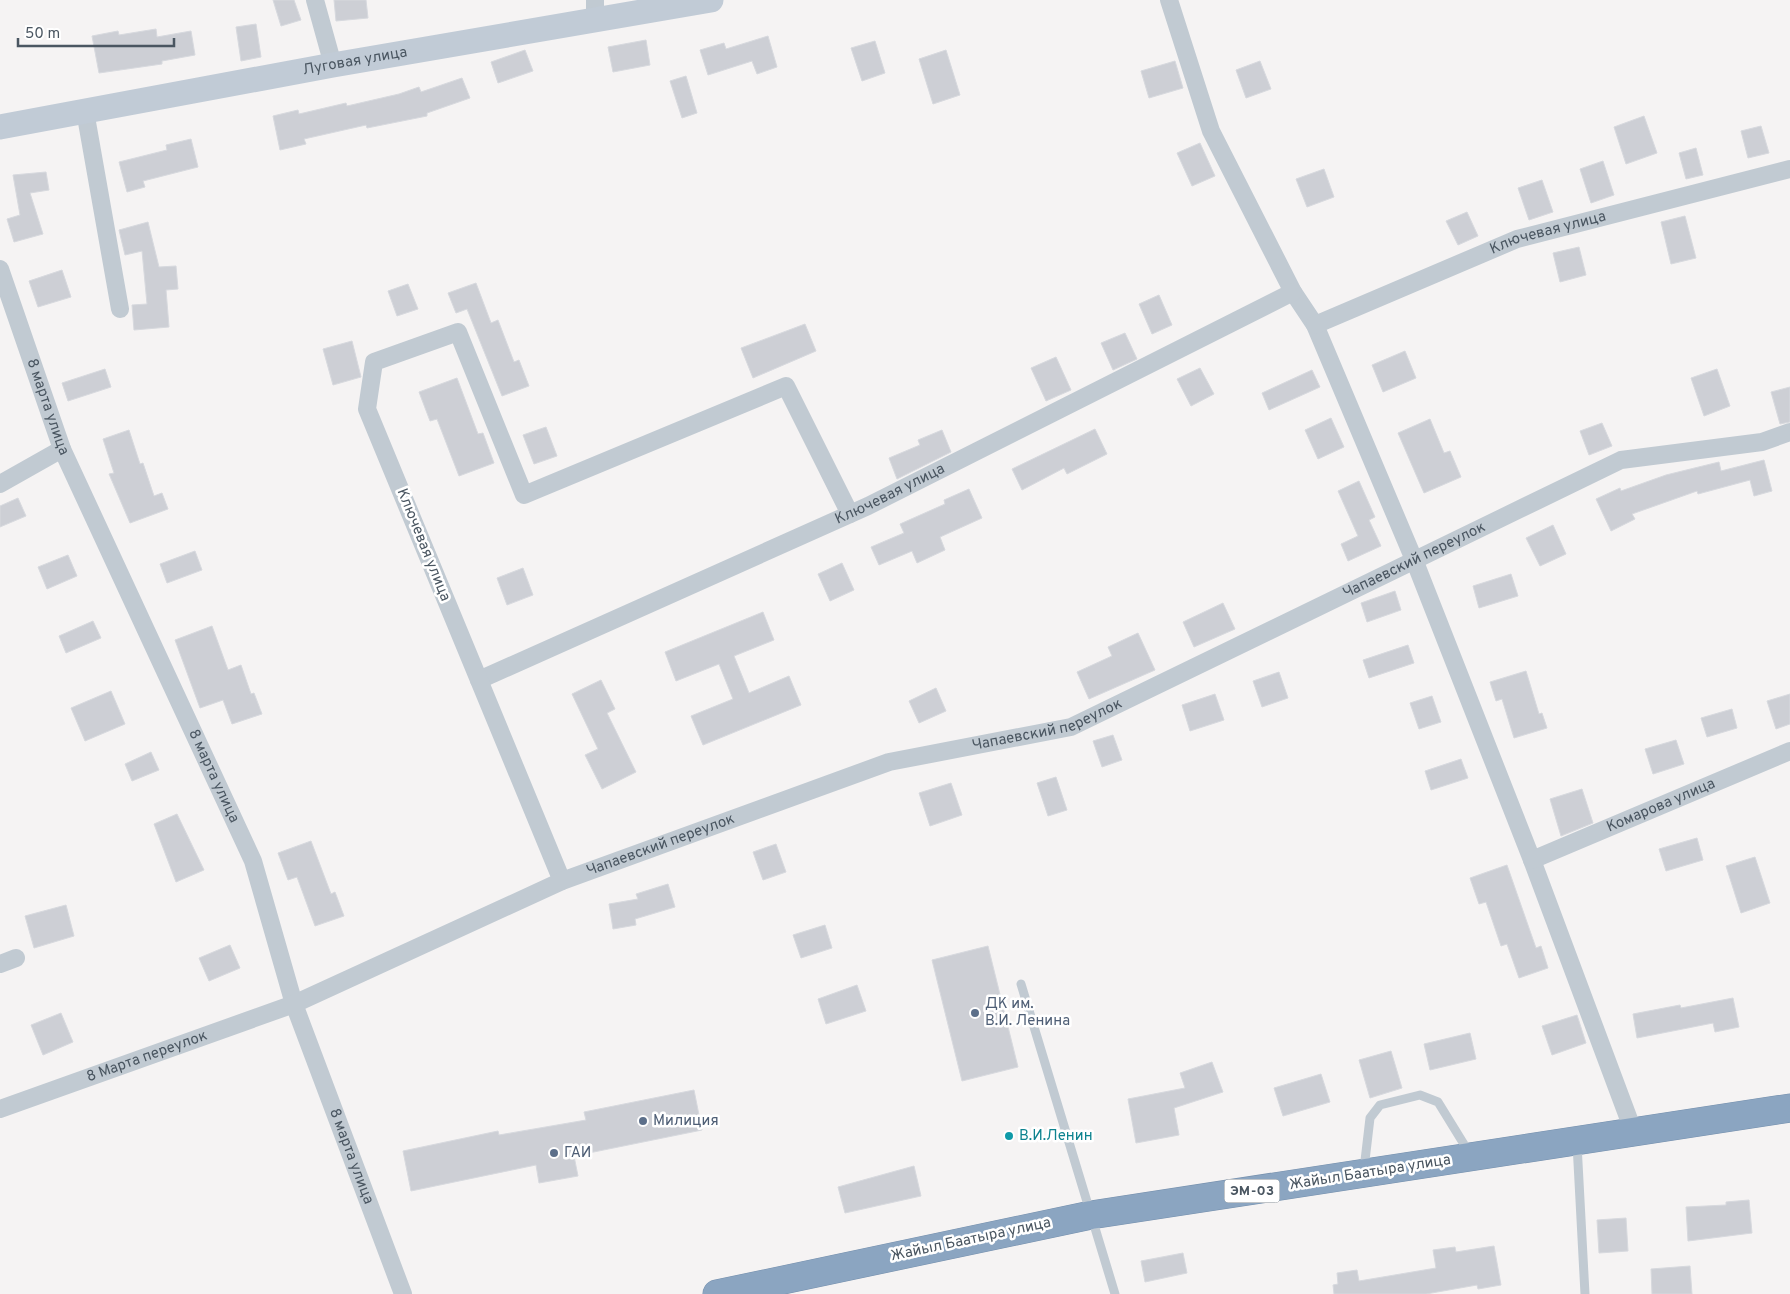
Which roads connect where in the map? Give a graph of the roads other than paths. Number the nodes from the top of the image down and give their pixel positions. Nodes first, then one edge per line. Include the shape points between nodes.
1 (315, 0) edge
2 (711, 0) edge
3 (1169, 0) edge
4 (595, 10) edge
5 (332, 65) junction
6 (85, 111) junction
7 (0, 127) edge
8 (1790, 170) edge
9 (0, 269) edge
10 (1293, 292) junction
11 (120, 309) dead end
12 (1315, 325) junction
13 (1790, 432) edge
14 (62, 449) junction
15 (0, 484) edge
16 (850, 514) junction
17 (1415, 562) junction
18 (479, 680) junction
19 (1790, 751) edge
20 (1532, 860) junction
21 (562, 881) junction
22 (1021, 984) dead end
23 (294, 1004) junction
24 (1790, 1108) edge
25 (0, 1109) edge
26 (1634, 1133) junction
27 (1576, 1142) junction
28 (1472, 1157) junction
29 (1363, 1174) junction
30 (1091, 1215) junction
31 (403, 1294) edge
32 (717, 1294) edge
33 (1115, 1294) edge
34 (1585, 1294) edge

1 - 5 street
2 - 4 street, Луговая улица
3 - 10 street via 1211,131
4 - 5 street, Луговая улица
5 - 6 street, Луговая улица
6 - 7 street, Луговая улица
6 - 11 street
8 - 12 street, Ключевая улица via 1517,239
9 - 14 street, 8 марта улица
10 - 12 street
10 - 16 street, Ключевая улица
12 - 17 street
13 - 17 street, Чапаевский переулок via 1762,442 1621,460
14 - 15 street
14 - 23 street, 8 марта улица via 253,861
16 - 18 street, Ключевая улица
16 - 18 street, Ключевая улица via 786,386 524,495 458,332 374,362 367,409
17 - 20 street
17 - 21 street, Чапаевский переулок via 1071,727 889,762
18 - 21 street, Ключевая улица
19 - 20 street, Комарова улица
20 - 26 street
21 - 23 street, Чапаевский переулок
22 - 30 lane
23 - 25 street, 8 Марта переулок
23 - 31 street, 8 марта улица
24 - 26 highway, Жайыл Баатыра улица / ЭМ-03
26 - 27 highway, Жайыл Баатыра улица / ЭМ-03
27 - 28 highway, Жайыл Баатыра улица / ЭМ-03
27 - 34 lane
28 - 29 highway, Жайыл Баатыра улица / ЭМ-03
28 - 29 lane via 1438,1102 1420,1095 1380,1105 1370,1118
29 - 30 highway, Жайыл Баатыра улица / ЭМ-03
30 - 32 highway, Жайыл Баатыра улица / ЭМ-03
30 - 33 lane

